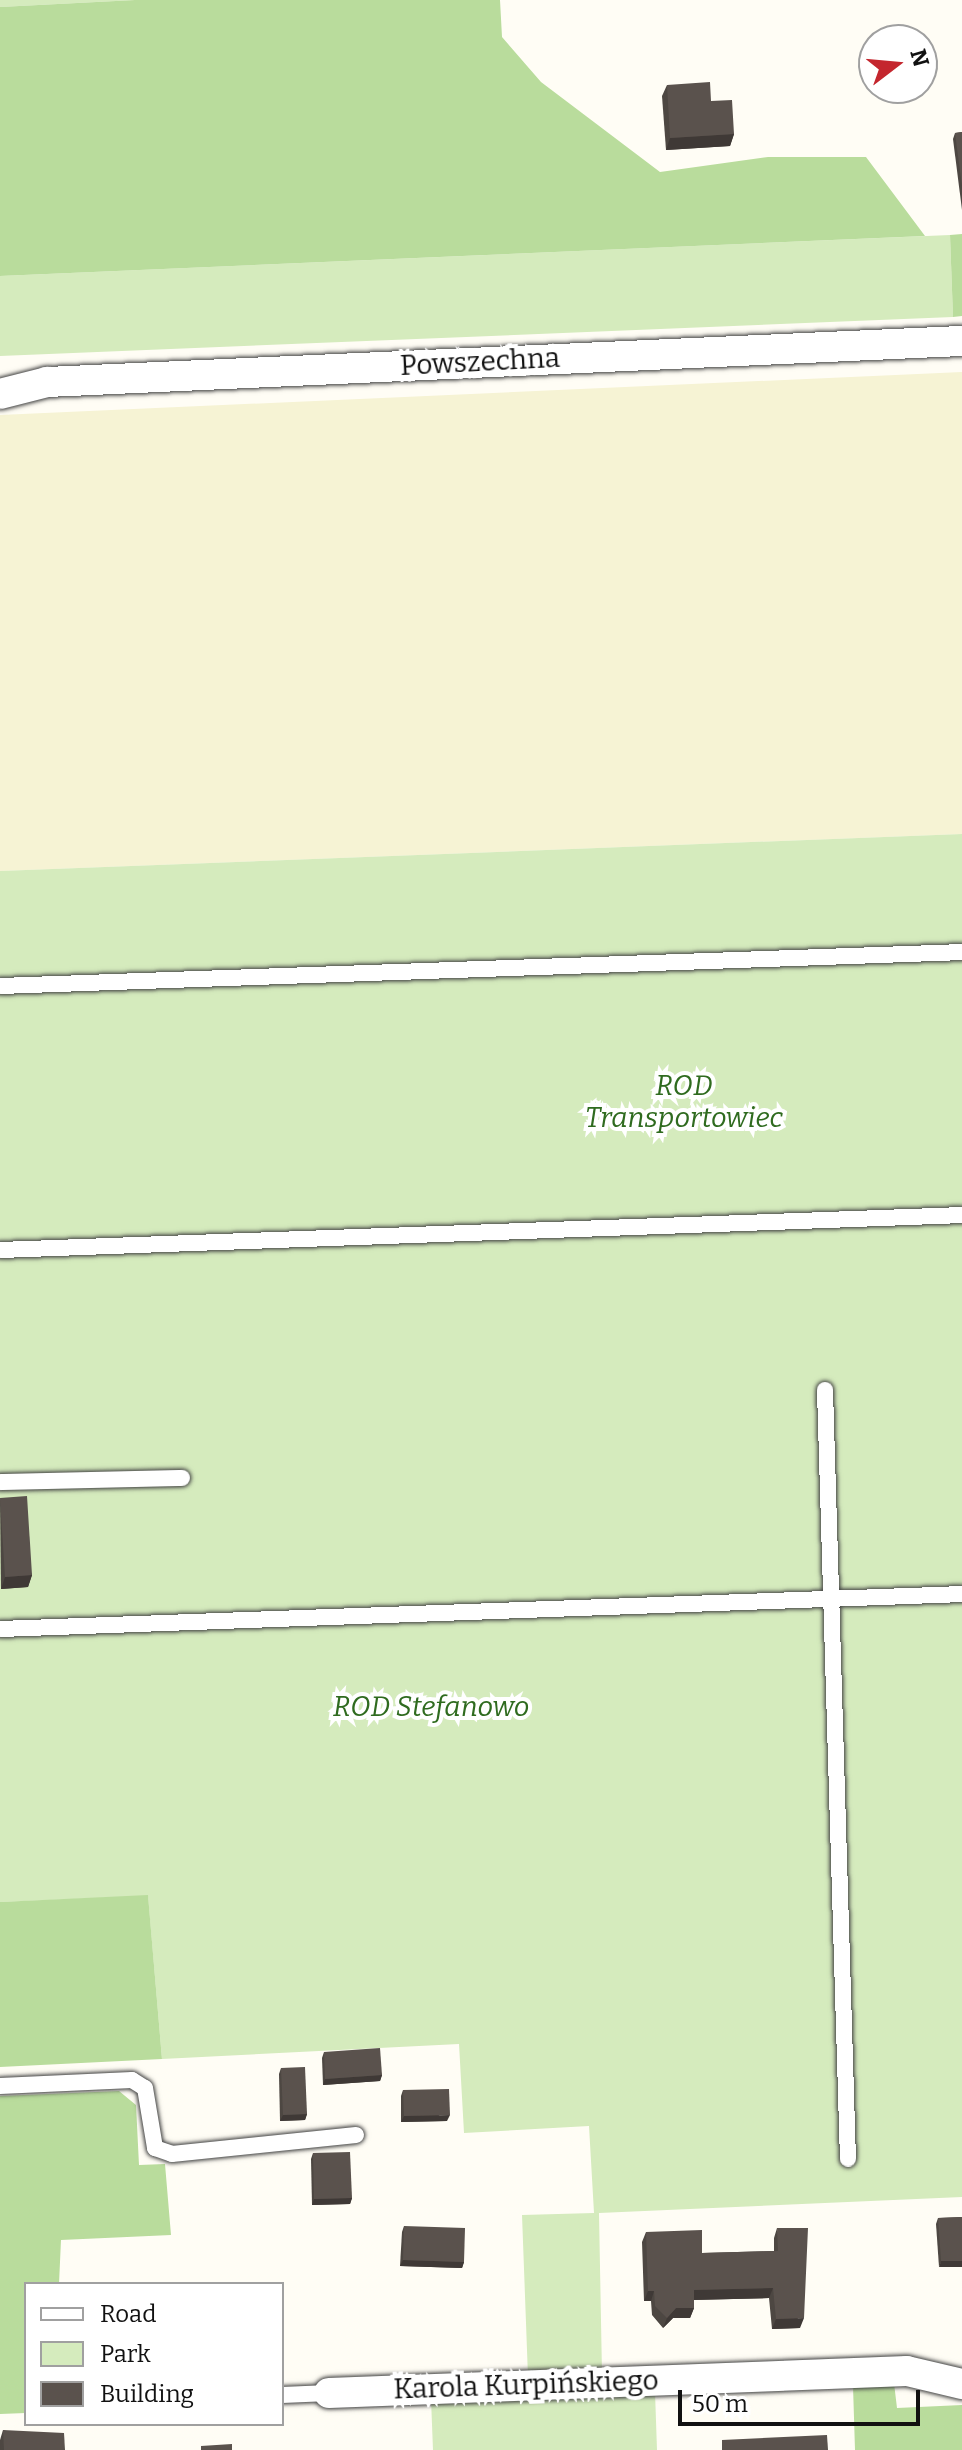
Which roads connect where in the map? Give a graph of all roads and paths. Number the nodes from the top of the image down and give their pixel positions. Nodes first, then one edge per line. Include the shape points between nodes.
1 (962, 341) edge
2 (0, 394) edge
3 (962, 952) edge
4 (0, 986) edge
5 (962, 1215) edge
6 (0, 1250) edge
7 (825, 1390) dead end
8 (182, 1478) dead end
9 (0, 1482) edge
10 (962, 1594) edge
11 (833, 1601) junction
12 (0, 1629) edge
13 (0, 2086) edge
14 (356, 2135) dead end
15 (848, 2159) dead end
16 (962, 2384) edge
17 (329, 2393) joint
18 (284, 2395) edge

1 - 2 street, Powszechna via 47,382
3 - 4 lane
5 - 6 lane
7 - 11 lane
8 - 9 lane
10 - 11 lane
11 - 12 lane
11 - 15 lane
13 - 14 lane via 132,2080 148,2097 155,2148 172,2154
16 - 17 street, Karola Kurpińskiego via 907,2371
17 - 18 lane

